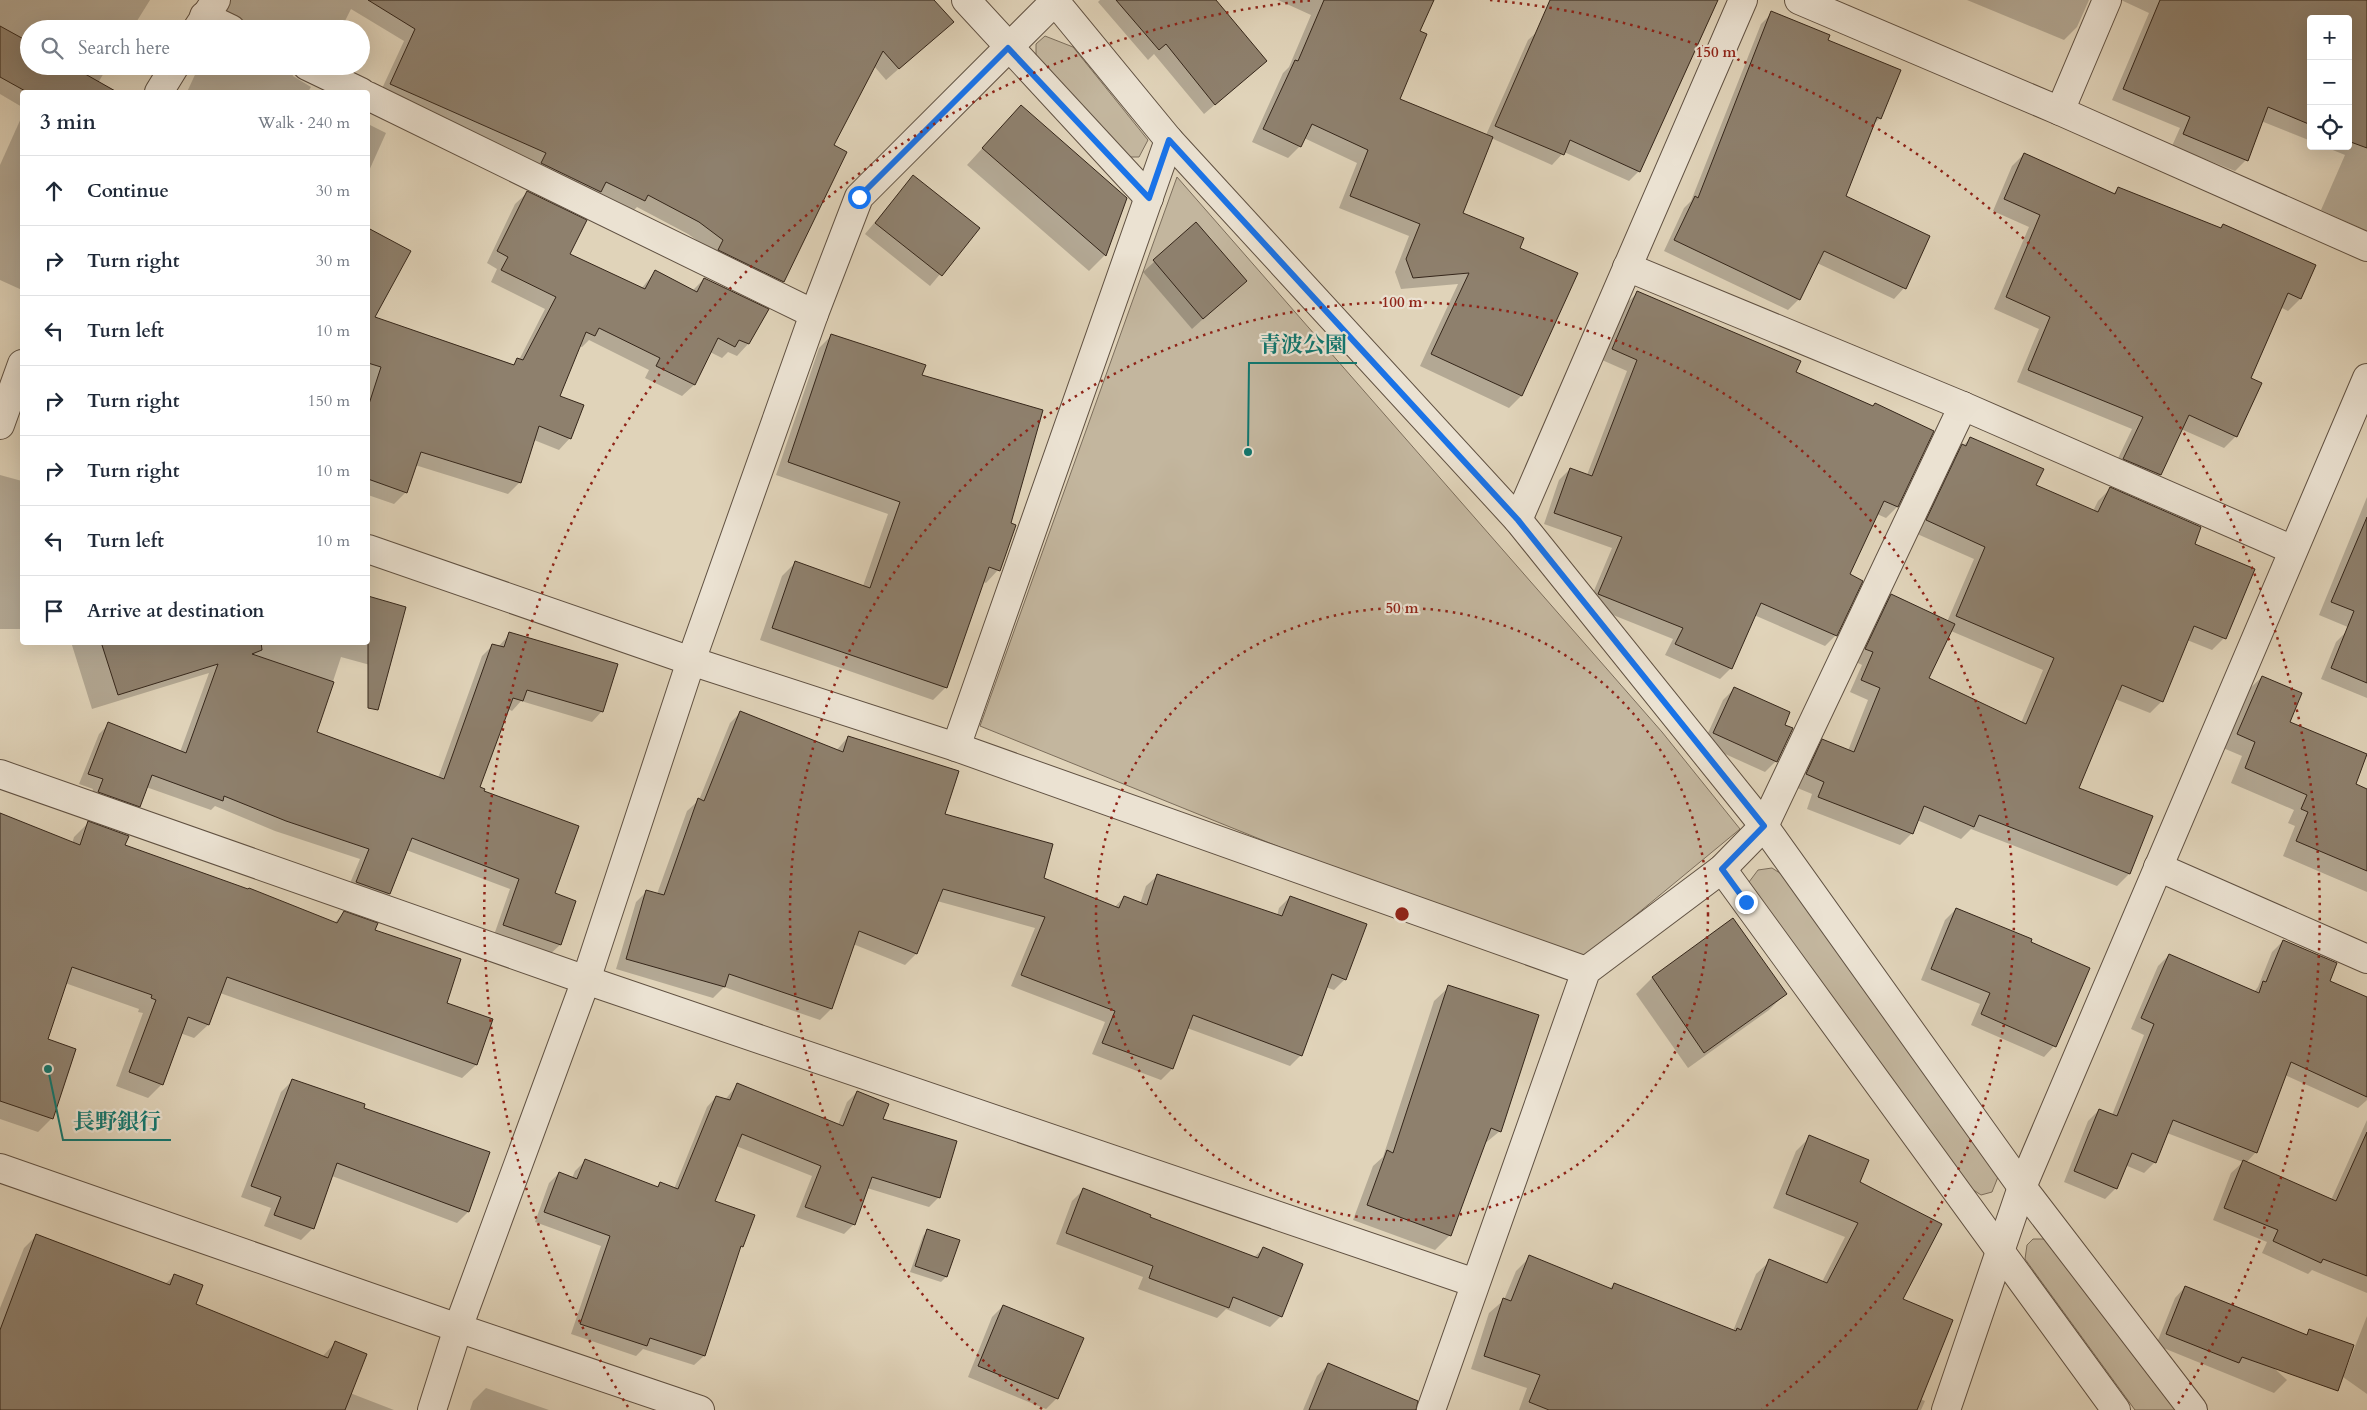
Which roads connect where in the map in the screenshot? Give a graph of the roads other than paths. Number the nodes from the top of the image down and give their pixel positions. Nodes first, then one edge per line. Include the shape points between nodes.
1 (966, 0) edge
2 (1055, 0) edge
3 (1743, 0) edge
4 (1799, 0) edge
5 (2107, 0) edge
6 (1008, 48) junction
7 (169, 75) edge
8 (326, 75) edge
9 (160, 90) edge
10 (357, 90) edge
11 (370, 97) edge
12 (2060, 111) junction
13 (1169, 140) junction
14 (1149, 198) junction
15 (2367, 247) edge
16 (1627, 267) junction
17 (814, 314) junction
18 (20, 372) edge
19 (2367, 378) edge
20 (1963, 406) junction
21 (6, 425) edge
22 (1518, 520) junction
23 (370, 550) edge
24 (2293, 550) junction
25 (691, 661) junction
26 (956, 747) junction
27 (0, 774) edge
28 (1764, 826) junction
29 (2158, 867) junction
30 (1722, 869) junction
31 (2367, 958) edge
32 (1586, 971) junction
33 (586, 980) junction
34 (0, 1168) edge
35 (2022, 1187) junction
36 (2000, 1252) junction
37 (1475, 1283) junction
38 (458, 1328) junction
39 (432, 1410) edge
40 (700, 1410) edge
41 (1431, 1410) edge
42 (1946, 1410) edge
43 (2116, 1410) edge
44 (2193, 1410) edge

1 - 6 street
2 - 6 street
2 - 13 street
3 - 16 street
4 - 12 street
5 - 12 street
6 - 14 street
6 - 17 street via 859,197
7 - 9 street
8 - 10 street
11 - 17 street
12 - 15 street
13 - 14 street
13 - 22 street
14 - 26 street
16 - 20 street
16 - 22 street
17 - 25 street
18 - 21 street
19 - 24 street
20 - 24 street
20 - 28 street
22 - 28 street
23 - 25 street
24 - 29 street
25 - 26 street
25 - 33 street
26 - 32 street
27 - 33 street
28 - 30 street
28 - 35 street
29 - 31 street
29 - 35 street
30 - 32 street
30 - 36 street
32 - 37 street
33 - 37 street
33 - 38 street
34 - 38 street
35 - 36 street
35 - 44 street
36 - 42 street
36 - 43 street
37 - 41 street
38 - 39 street
38 - 40 street

